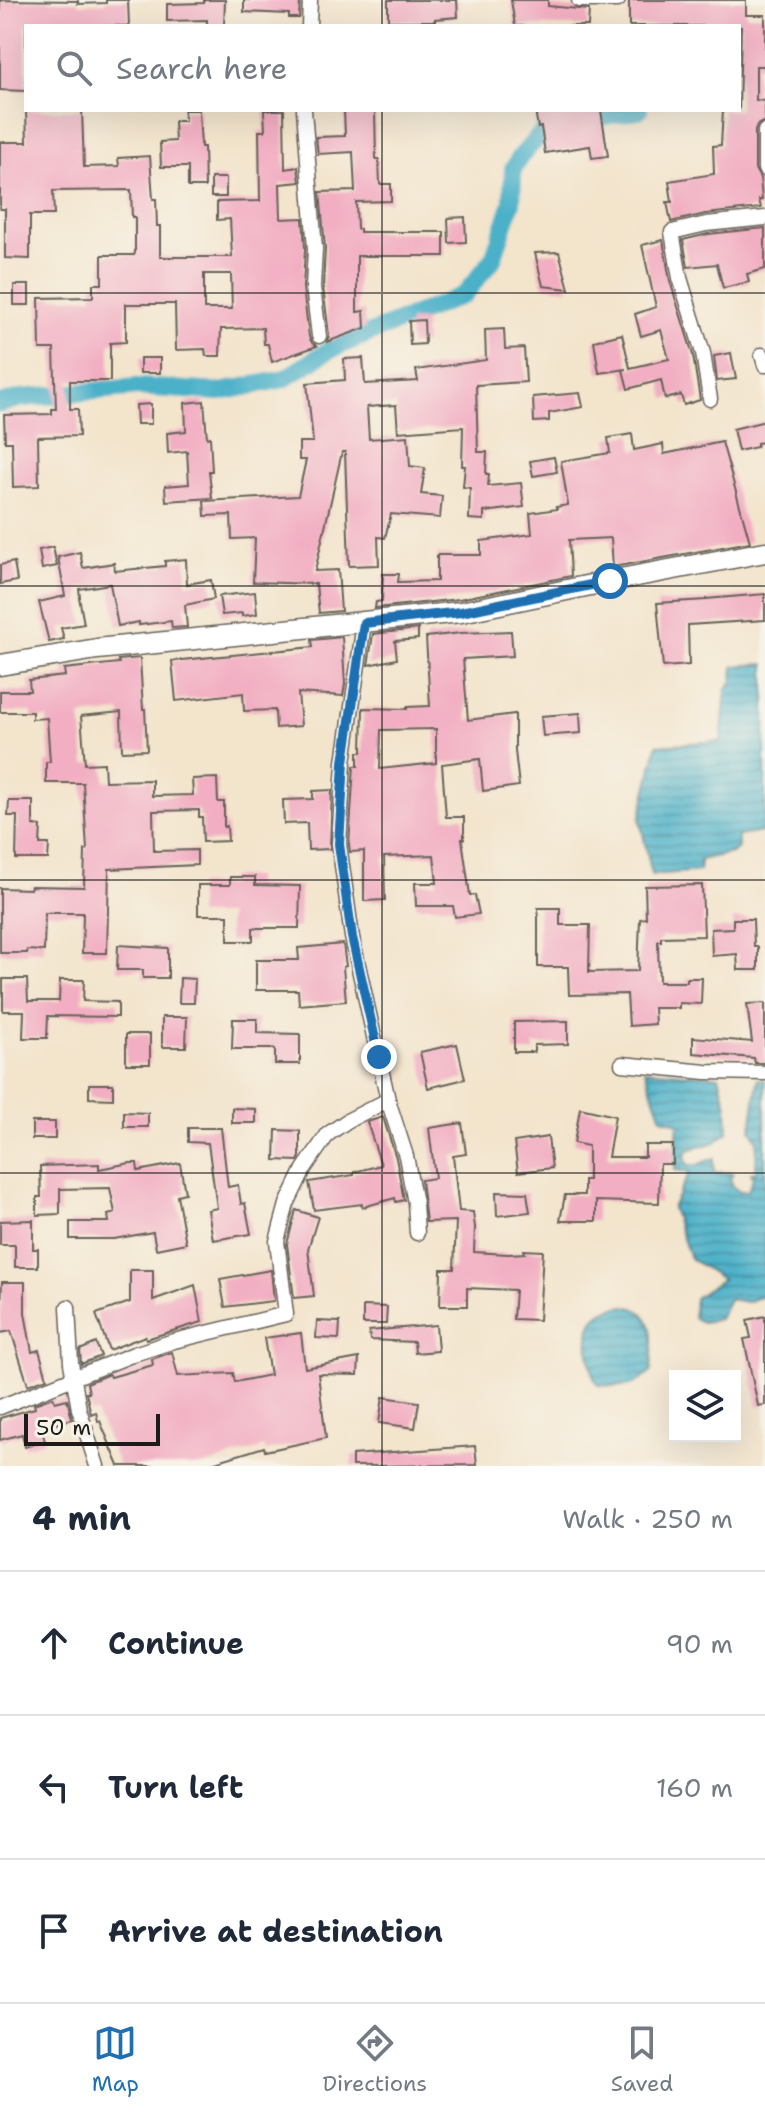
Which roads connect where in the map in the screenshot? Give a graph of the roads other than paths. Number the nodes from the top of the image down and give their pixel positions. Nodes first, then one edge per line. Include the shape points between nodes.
1 (310, 0) edge
2 (579, 0) edge
3 (618, 0) edge
4 (309, 24) edge
5 (304, 112) edge
6 (765, 131) edge
7 (765, 169) edge
8 (765, 218) edge
9 (319, 336) dead end
10 (710, 399) dead end
11 (765, 552) edge
12 (364, 623) junction
13 (0, 665) edge
14 (622, 1064) dead end
15 (765, 1073) edge
16 (388, 1100) junction
17 (417, 1233) dead end
18 (68, 1307) dead end
19 (73, 1378) junction
20 (0, 1407) edge
21 (97, 1466) edge

1 - 4 street
2 - 3 street
5 - 9 street
6 - 7 street
8 - 10 street via 672,232
11 - 12 street via 461,612
12 - 13 street via 97,649
12 - 16 street via 344,762 339,844 352,937
14 - 15 street
16 - 17 street via 406,1156
16 - 19 street via 328,1134 287,1204 277,1241 286,1314 174,1341
18 - 19 street
19 - 20 street
19 - 21 street

